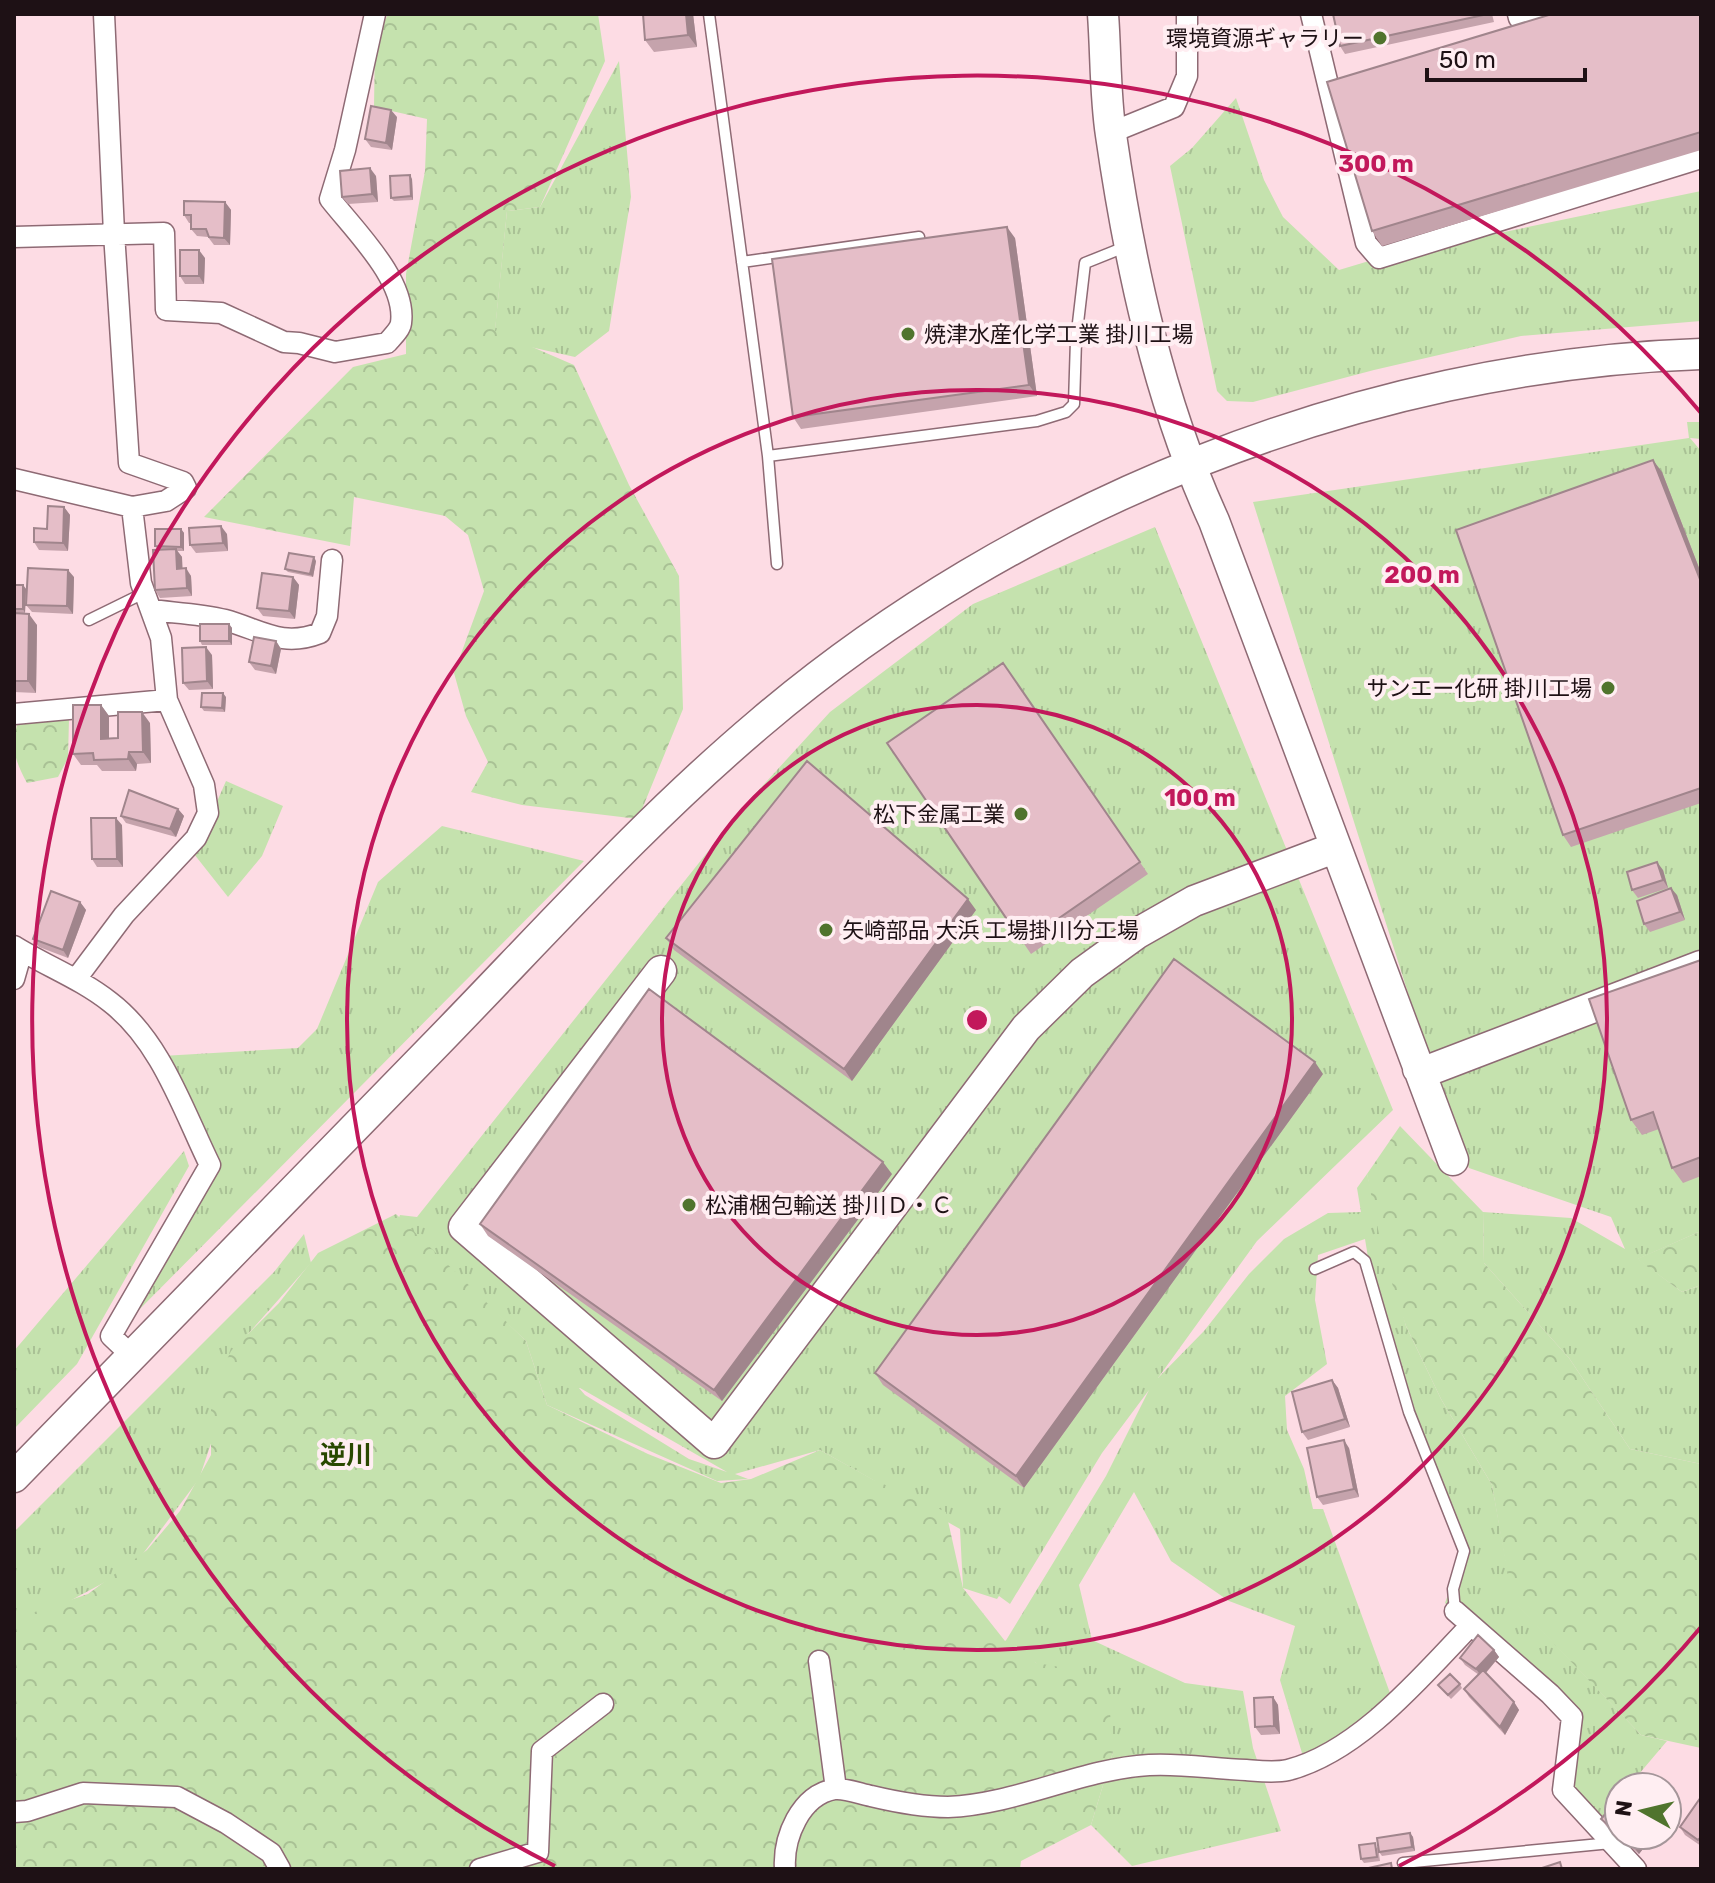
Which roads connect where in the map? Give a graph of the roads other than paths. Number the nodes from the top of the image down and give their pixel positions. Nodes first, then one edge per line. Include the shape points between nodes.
1 (104, 14) edge
2 (375, 14) edge
3 (709, 14) edge
4 (1103, 14) edge
5 (1187, 14) edge
6 (1311, 14) edge
7 (1518, 14) edge
8 (1534, 14) edge
9 (1110, 133) junction
10 (1701, 158) edge
11 (114, 233) junction
12 (14, 237) edge
13 (919, 237) edge
14 (1130, 244) junction
15 (742, 262) junction
16 (1701, 354) edge
17 (768, 456) junction
18 (1188, 465) junction
19 (14, 479) edge
20 (132, 507) junction
21 (332, 560) dead end
22 (777, 564) dead end
23 (148, 602) junction
24 (89, 620) dead end
25 (167, 700) junction
26 (14, 714) edge
27 (1334, 848) junction
28 (18, 948) edge
29 (1701, 966) edge
30 (661, 971) dead end
31 (14, 979) edge
32 (76, 979) junction
33 (1418, 1069) junction
34 (1453, 1160) dead end
35 (1315, 1269) dead end
36 (132, 1356) junction
37 (14, 1477) edge
38 (1455, 1611) joint
39 (1471, 1625) junction
40 (819, 1661) dead end
41 (603, 1704) dead end
42 (836, 1789) junction
43 (14, 1812) edge
44 (1603, 1834) edge
45 (1603, 1844) edge
46 (1619, 1851) edge
47 (1403, 1863) dead end
48 (280, 1869) edge
49 (480, 1869) edge
50 (785, 1869) edge
51 (1636, 1869) edge

1 - 11 street
2 - 11 street via 330,199 391,277 401,303 401,326 387,343 335,352 284,342 221,313 166,310 164,233
3 - 15 lane
4 - 9 street
5 - 9 street via 1187,76 1174,107
6 - 10 street via 1366,243 1379,258
7 - 8 street
9 - 14 street
11 - 12 street
11 - 20 street via 129,463 183,482 186,488 166,501
13 - 15 lane
14 - 17 lane via 1085,263 1074,404 1066,412 1037,421
14 - 18 street
15 - 17 lane
16 - 18 street via 1505,375 1308,421
17 - 22 lane
18 - 27 street via 1214,521
18 - 36 street via 998,556 873,634 759,724 637,837
19 - 20 street
20 - 23 street
21 - 23 street via 327,616 320,633 302,640 262,635
23 - 24 lane
23 - 25 street via 161,638
25 - 26 street
25 - 32 street via 204,785 208,813 196,838 124,915
27 - 30 street via 1194,901 1082,973 1026,1028 714,1443 464,1227
27 - 33 street
28 - 31 street
28 - 32 street
29 - 33 street via 1432,1069
32 - 36 street via 113,1004 152,1046 210,1165 111,1336
33 - 34 street
35 - 38 lane via 1354,1252 1365,1261 1409,1412 1464,1551 1453,1589
36 - 37 street
38 - 39 street
39 - 42 street via 1365,1728 1323,1756 1287,1770 1151,1765 947,1807
39 - 44 street via 1572,1717 1563,1790
40 - 42 street
41 - 49 street via 542,1751 538,1852
42 - 50 street via 800,1811 789,1836
43 - 48 street via 83,1793 177,1797 271,1853
45 - 47 lane
46 - 51 street

